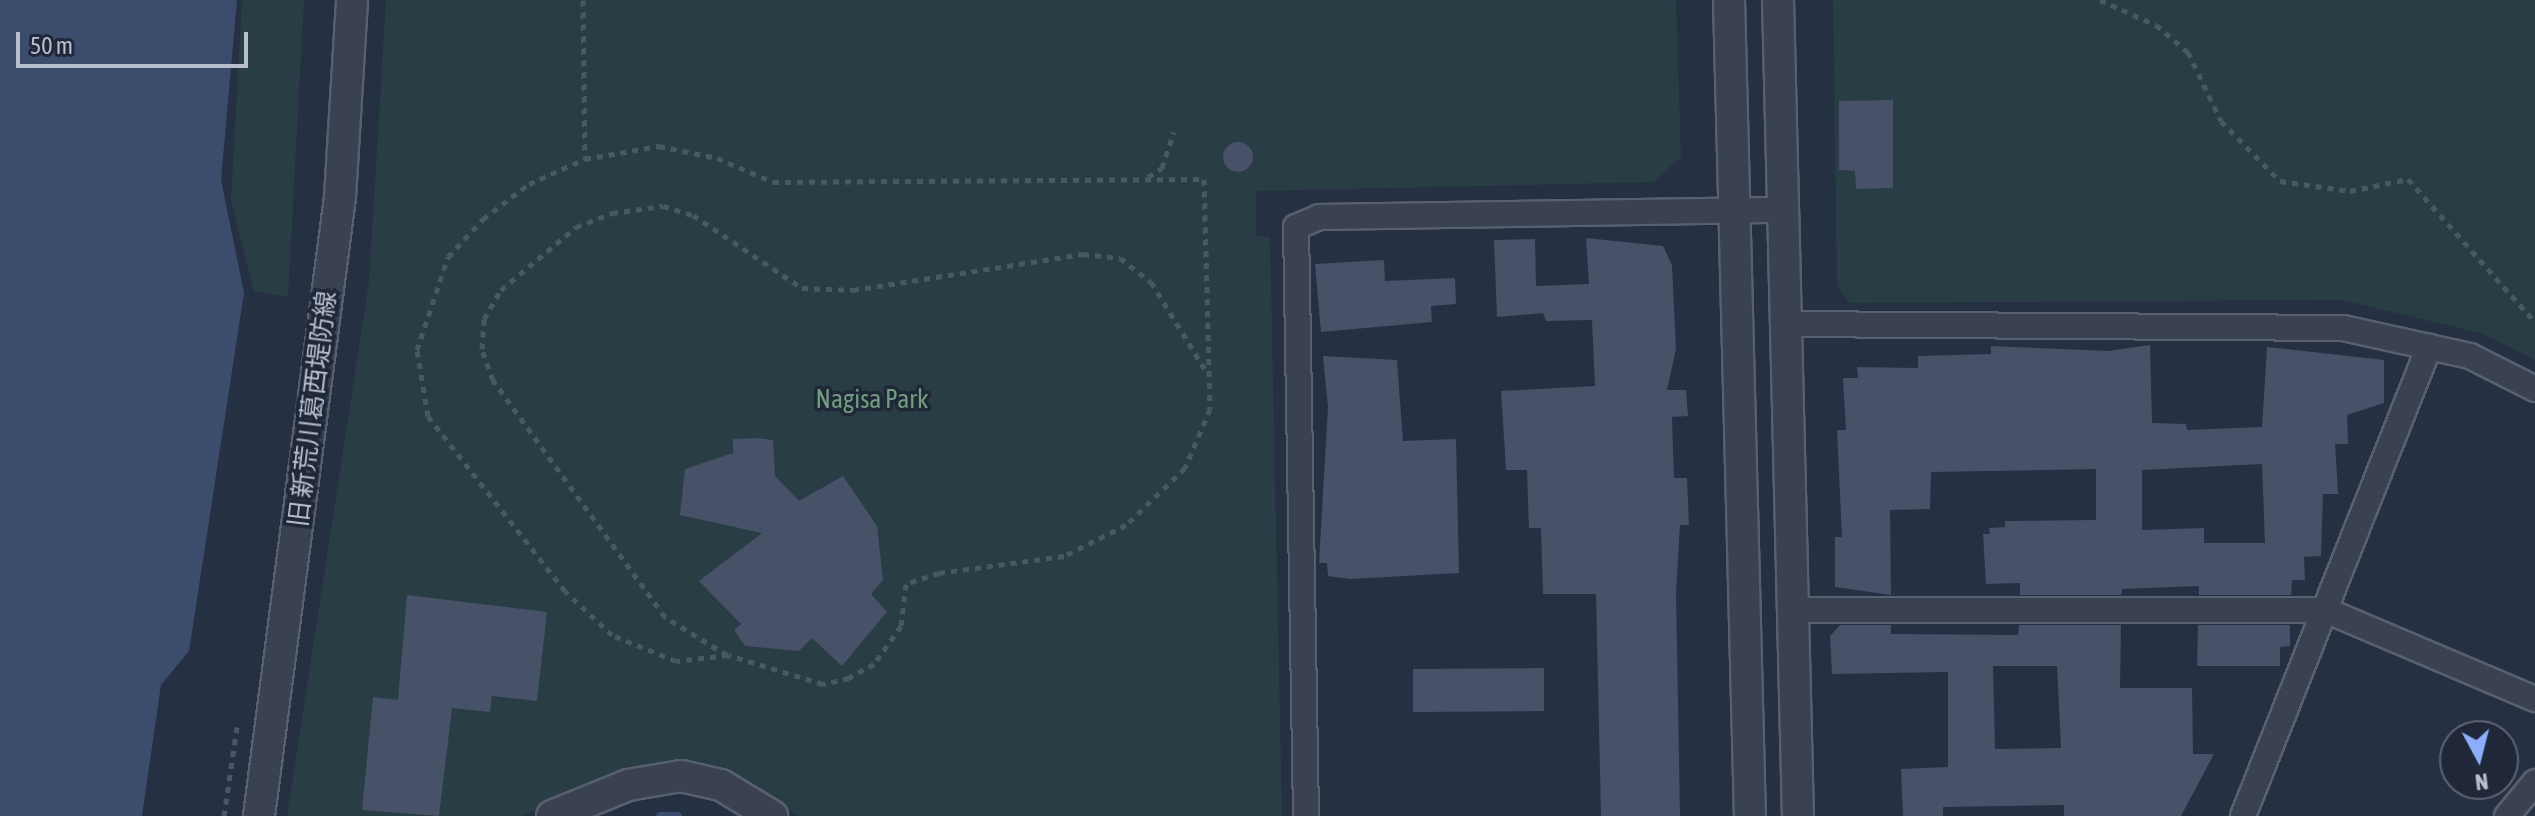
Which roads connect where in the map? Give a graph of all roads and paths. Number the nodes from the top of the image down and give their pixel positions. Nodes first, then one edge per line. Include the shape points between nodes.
1 (352, 0) edge
2 (583, 0) edge
3 (1729, 0) edge
4 (1778, 0) edge
5 (2100, 0) edge
6 (1174, 132) dead end
7 (585, 159) junction
8 (1146, 179) junction
9 (1735, 210) junction
10 (1783, 210) junction
11 (2535, 322) edge
12 (1786, 324) junction
13 (2429, 347) junction
14 (1209, 374) junction
15 (2535, 389) edge
16 (1795, 610) junction
17 (2325, 610) junction
18 (728, 655) junction
19 (2535, 699) edge
20 (2535, 782) edge
21 (259, 816) edge
22 (552, 816) edge
23 (772, 816) edge
24 (1306, 816) edge
25 (1750, 816) edge
26 (1798, 816) edge
27 (2243, 816) edge
28 (2507, 816) edge

1 - 21 street, 旧 新荒川葛西堤防線 via 340,197
2 - 7 path
3 - 9 street
4 - 10 street
5 - 11 path via 2156,25 2188,52 2221,121 2280,181 2350,191 2408,179
6 - 8 path via 1162,168
7 - 8 path via 659,146 717,158 773,182
7 - 18 path via 529,184 483,219 448,257 417,350 428,416 565,591 612,635 676,661
8 - 14 path via 1204,179
9 - 10 street
9 - 24 street via 1319,217 1296,227
9 - 25 street
10 - 12 street
12 - 13 street via 2343,328
12 - 16 street
13 - 15 street via 2470,356
13 - 17 street
14 - 18 path via 1210,409 1185,468 1126,525 1064,556 939,573 906,584 901,626 874,664 849,678 810,681
14 - 18 path via 1151,282 1120,258 1083,254 853,290 802,288 693,215 663,206 612,213 576,227 501,290 484,319 482,349 493,380 665,617
16 - 17 street
16 - 26 street
17 - 19 street
17 - 27 street
20 - 28 street
22 - 23 street via 628,785 681,776 721,785

